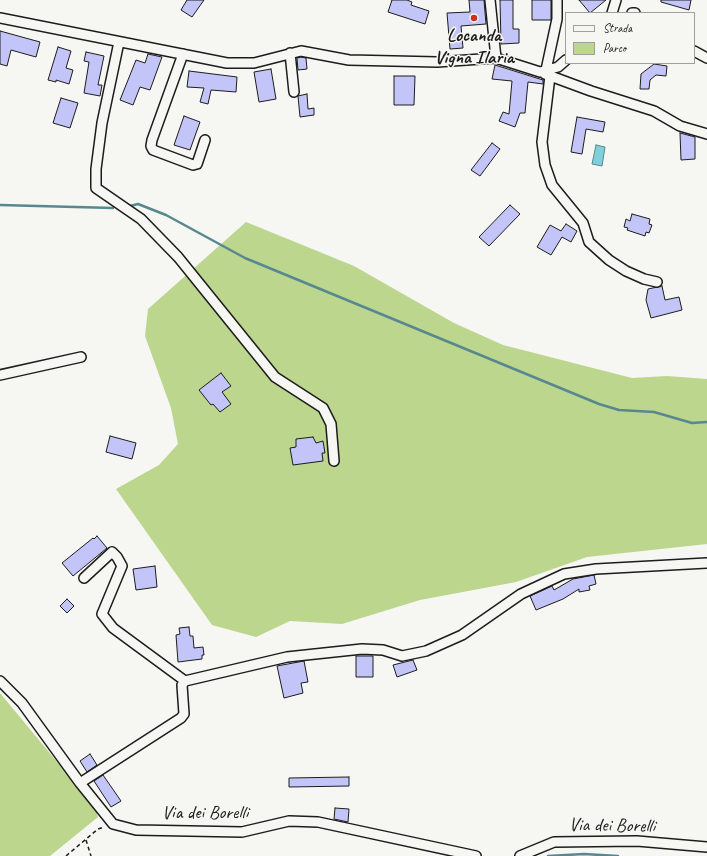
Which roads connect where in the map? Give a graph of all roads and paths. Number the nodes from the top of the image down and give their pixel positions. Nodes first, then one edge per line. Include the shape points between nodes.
1 (490, 0) edge
2 (557, 0) edge
3 (616, 0) edge
4 (612, 12) edge
5 (0, 18) edge
6 (493, 34) junction
7 (466, 37) dead end
8 (119, 42) junction
9 (695, 52) edge
10 (290, 53) junction
11 (183, 54) junction
12 (496, 58) junction
13 (707, 58) edge
14 (565, 61) edge
15 (545, 73) junction
16 (294, 92) dead end
17 (707, 134) edge
18 (205, 140) dead end
19 (657, 282) dead end
20 (81, 357) dead end
21 (0, 375) edge
22 (334, 461) dead end
23 (707, 563) edge
24 (84, 578) dead end
25 (0, 681) edge
26 (185, 681) junction
27 (80, 783) junction
28 (113, 824) junction
29 (86, 840) junction
30 (707, 848) edge
31 (66, 856) edge
32 (91, 856) edge
33 (476, 856) edge
34 (520, 856) edge

1 - 6 street
2 - 15 street via 557,19
3 - 4 street
5 - 8 street
6 - 7 path
6 - 12 street
8 - 11 street
8 - 22 street via 102,123 96,188 141,218 173,252 275,377 323,408 331,424
9 - 13 street
10 - 11 street via 254,63 227,63
10 - 12 street via 301,51 349,60 437,62
10 - 16 street
11 - 18 street via 151,146 153,150 193,165 197,164
12 - 15 street
14 - 15 street
15 - 17 street via 654,111 680,126
15 - 19 street via 542,142 545,165 552,185 583,223 589,242 626,271
20 - 21 street
23 - 26 street via 596,569 564,574 521,594 462,635 426,651 402,656 382,650 362,649 288,657
24 - 26 street via 112,552 117,557 122,566 102,614 113,628
25 - 27 street via 22,703
26 - 27 street via 182,685 184,714 181,718
27 - 28 street
28 - 29 path via 98,829
28 - 33 street, Via dei Borelli via 136,830 242,832 289,821 318,822
29 - 31 path
29 - 32 path
30 - 34 street, Via dei Borelli via 637,841 554,842

